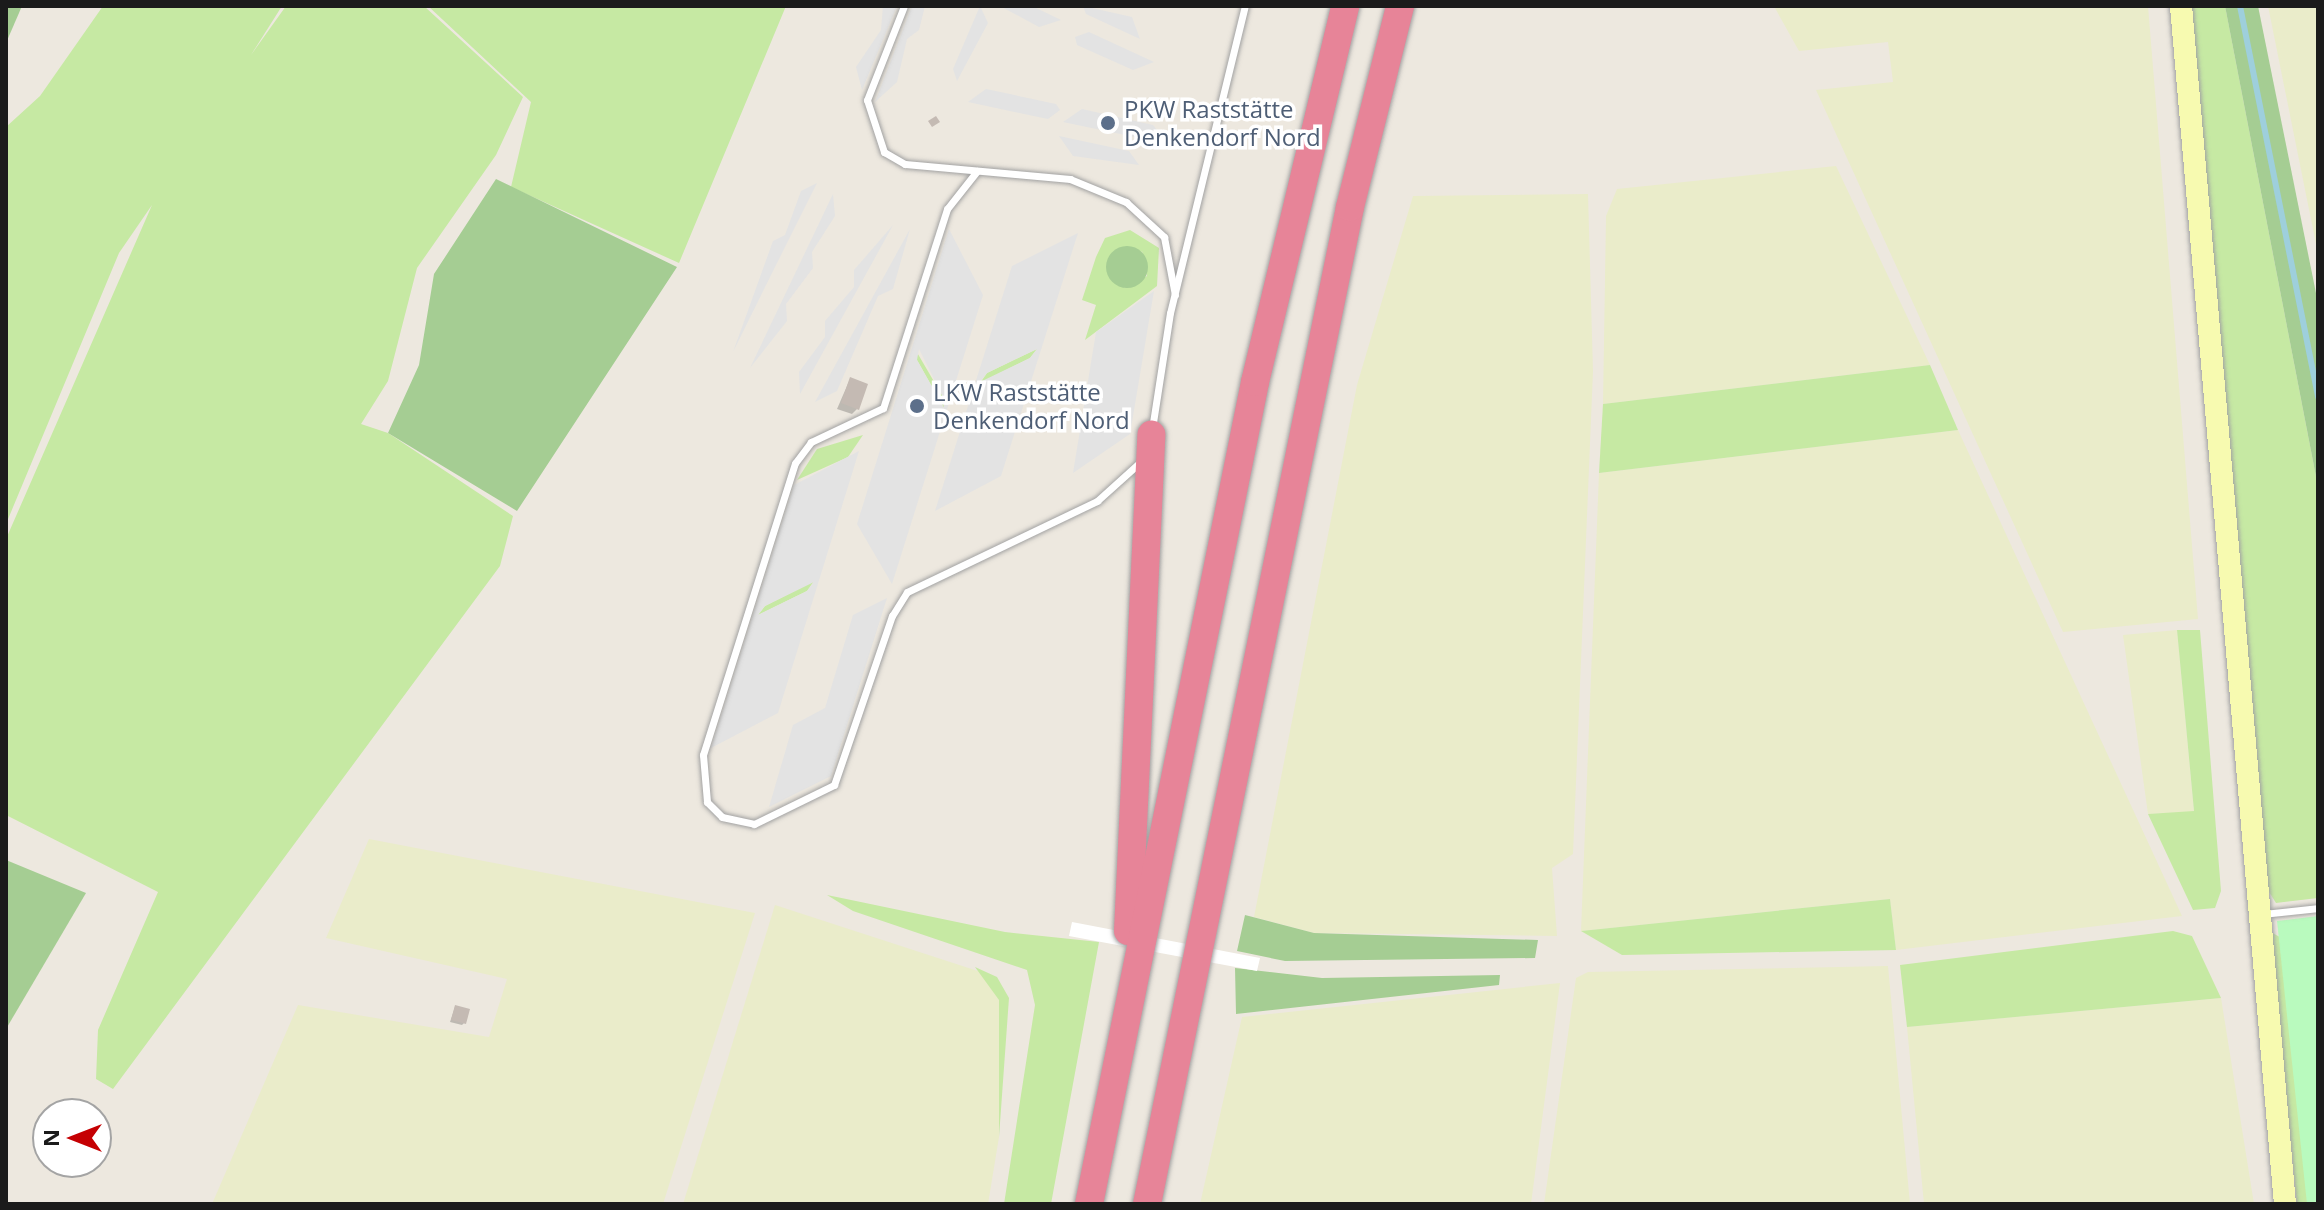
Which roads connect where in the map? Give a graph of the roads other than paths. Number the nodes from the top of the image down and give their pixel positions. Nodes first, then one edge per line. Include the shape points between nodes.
1 (904, 6) edge
2 (1245, 6) edge
3 (1345, 6) edge
4 (1400, 6) edge
5 (2181, 6) edge
6 (977, 171) junction
7 (1175, 298) junction
8 (1151, 435) junction
9 (2318, 908) edge
10 (2257, 915) junction
11 (1116, 1067) junction
12 (1089, 1204) edge
13 (1147, 1204) edge
14 (2285, 1204) edge

1 - 6 lane via 868,92 877,138 905,164
2 - 7 lane
3 - 11 highway via 1255,382
4 - 13 highway via 1350,207
5 - 10 main road
6 - 7 lane via 1070,179 1126,202 1164,237
6 - 8 lane via 947,209 883,408 811,442 795,463 703,755 707,802 722,817 754,824 834,785 892,616 907,592 1097,501 1125,481
7 - 8 lane
8 - 11 highway via 1141,757
9 - 10 lane
10 - 14 main road
11 - 12 highway

